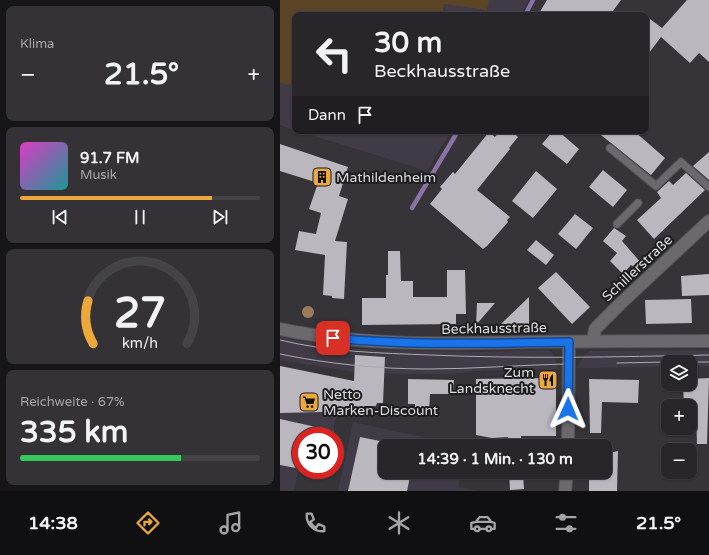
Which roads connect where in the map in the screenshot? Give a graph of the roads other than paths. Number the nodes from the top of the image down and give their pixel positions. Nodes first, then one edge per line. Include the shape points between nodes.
1 (610, 148) dead end
2 (709, 187) edge
3 (638, 203) dead end
4 (709, 220) edge
5 (617, 224) dead end
6 (280, 329) edge
7 (709, 340) edge
8 (569, 342) junction
9 (593, 342) junction
10 (568, 439) edge
11 (566, 479) edge
12 (565, 491) edge

1 - 2 lane via 656,186 681,162
3 - 5 lane
4 - 9 street, Schillerstraße via 596,329
6 - 8 street, Beckhausstraße via 333,338 389,342
7 - 9 street, Beckhausstraße
8 - 9 street, Beckhausstraße
8 - 10 street
11 - 12 street

